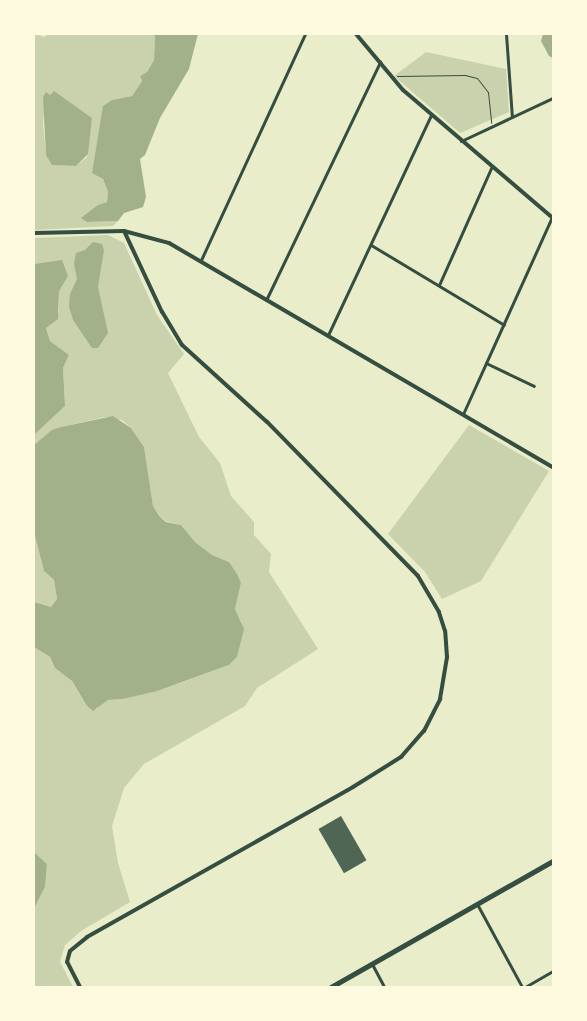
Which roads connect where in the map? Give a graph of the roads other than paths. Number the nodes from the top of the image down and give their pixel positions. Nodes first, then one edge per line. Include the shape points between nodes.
1 (305, 34) edge
2 (356, 34) edge
3 (506, 34) edge
4 (380, 62) junction
5 (553, 98) edge
6 (431, 115) junction
7 (512, 117) junction
8 (461, 141) junction
9 (492, 166) junction
10 (553, 217) edge
11 (124, 231) junction
12 (34, 233) edge
13 (371, 245) junction
14 (201, 260) junction
15 (439, 285) junction
16 (267, 298) junction
17 (504, 325) junction
18 (328, 335) junction
19 (486, 363) junction
20 (534, 386) dead end
21 (463, 414) junction
22 (553, 467) edge
23 (553, 861) edge
24 (477, 904) junction
25 (372, 964) junction
26 (553, 971) edge
27 (80, 987) edge
28 (331, 987) edge
29 (384, 987) edge
30 (524, 987) edge

1 - 14 street
2 - 4 street
3 - 7 street
4 - 6 street
4 - 16 street
5 - 7 street
6 - 8 street
6 - 13 street
7 - 8 street
8 - 9 street
9 - 10 street
9 - 15 street
10 - 17 street
11 - 12 street
11 - 14 street via 160,239
11 - 27 street via 162,312 182,345 272,427 409,564 424,584 442,622 447,657 440,699 424,731 401,757 354,787 78,944 70,951 67,962
13 - 15 street
13 - 18 street
14 - 16 street
15 - 17 street
16 - 18 street
17 - 19 street
18 - 21 street
19 - 20 street
19 - 21 street
21 - 22 street
23 - 24 main road
24 - 25 main road
24 - 30 street
25 - 28 main road
25 - 29 street
26 - 30 street

